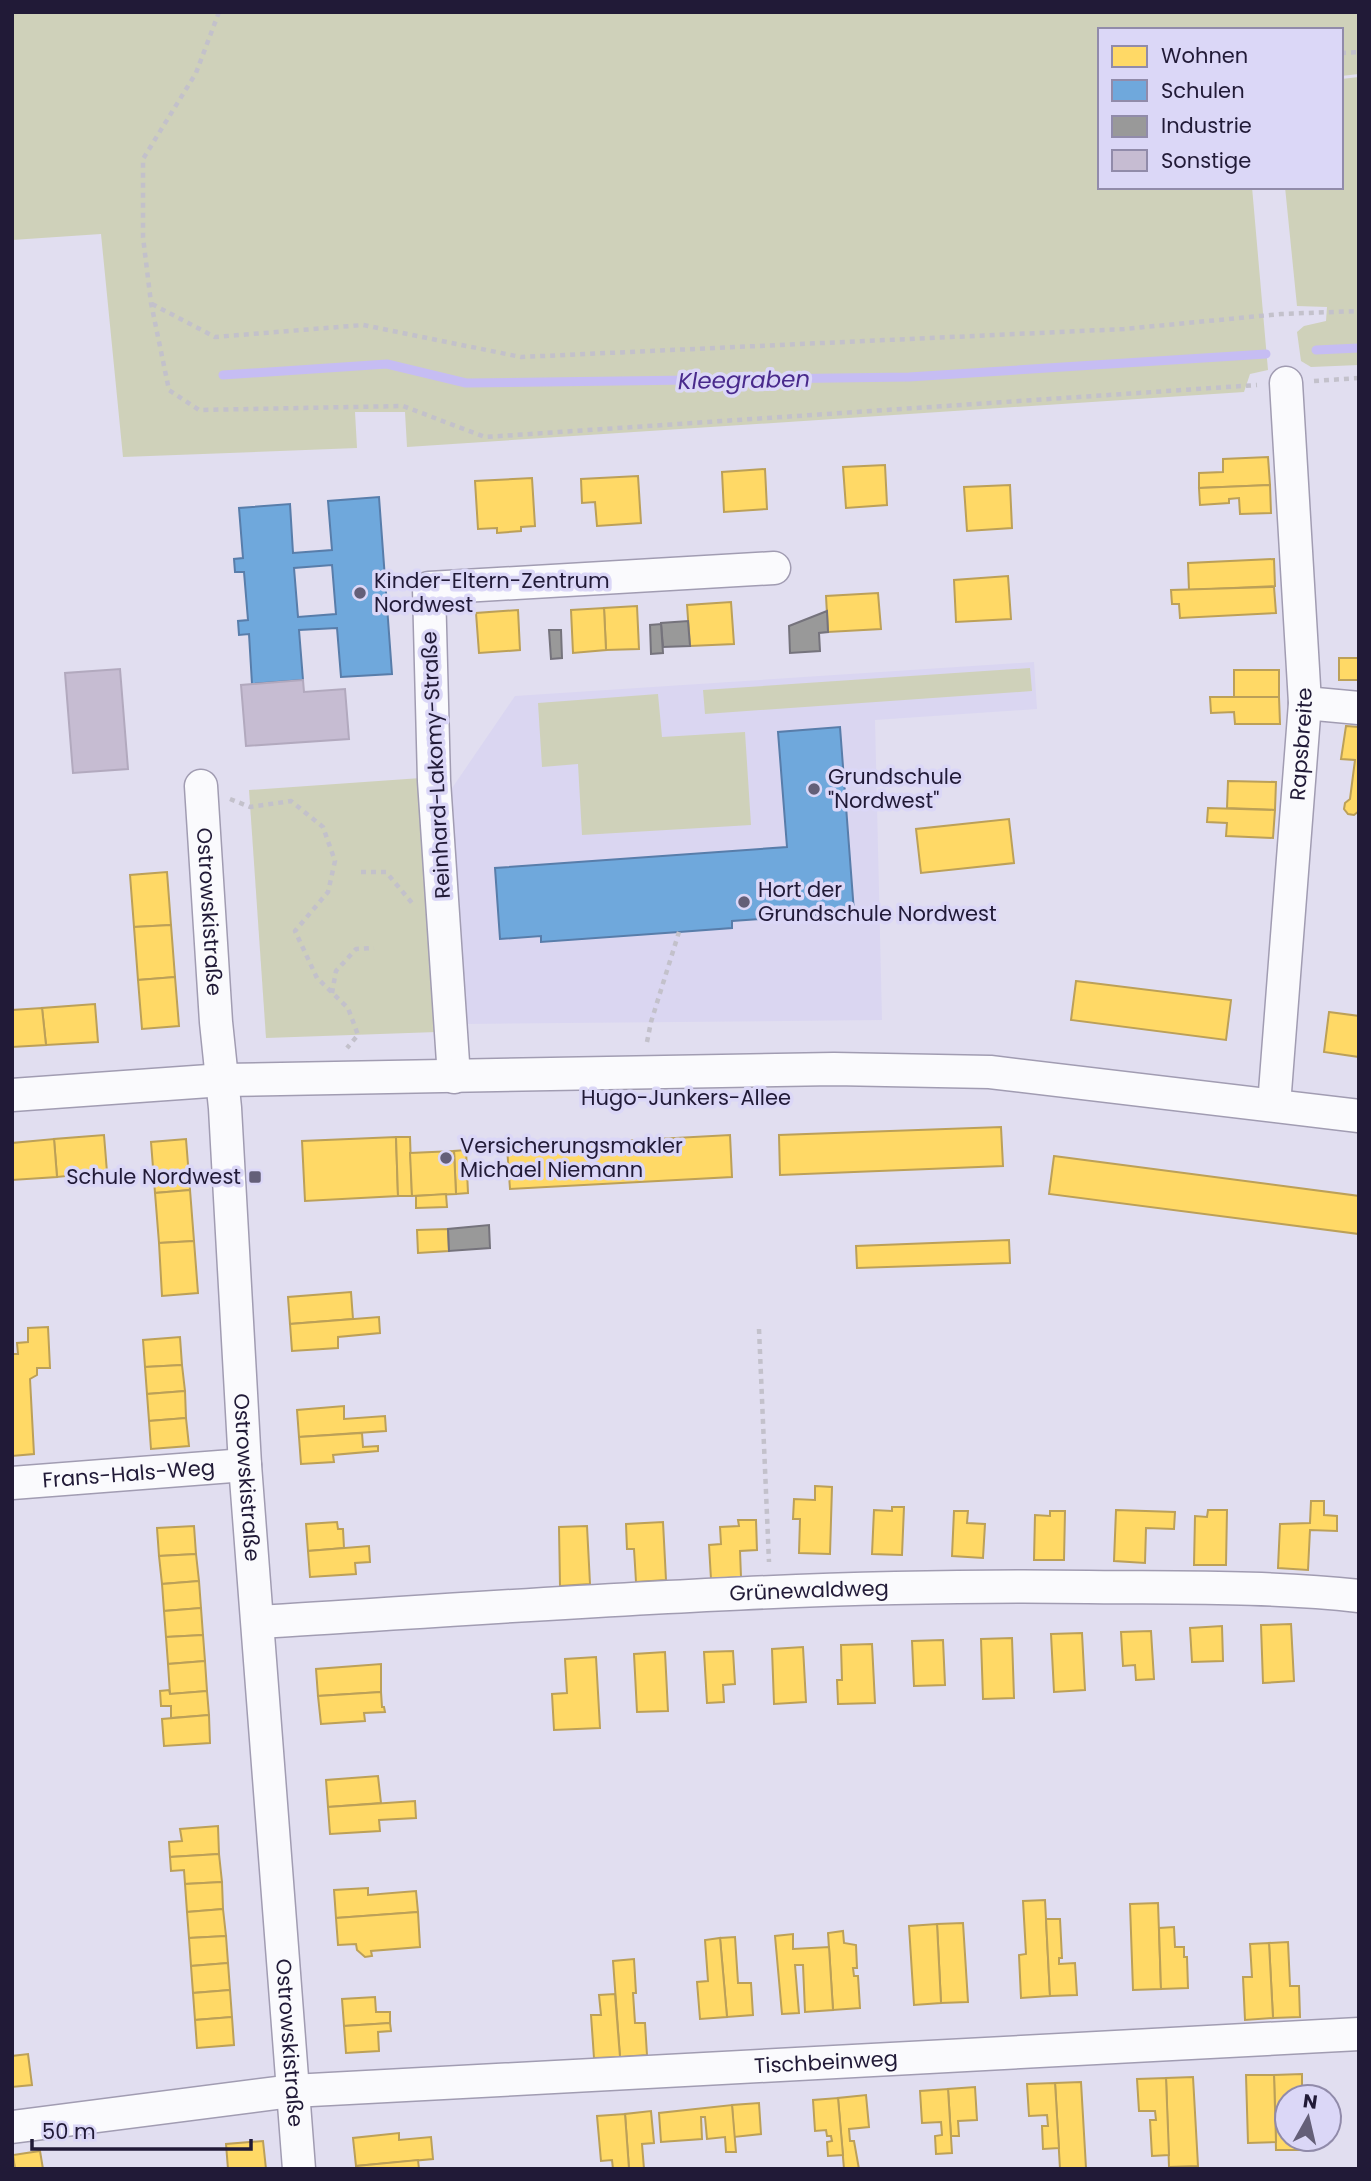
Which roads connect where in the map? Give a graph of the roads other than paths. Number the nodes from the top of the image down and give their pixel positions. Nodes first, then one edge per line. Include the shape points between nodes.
1 (1286, 383) road end
2 (774, 568) dead end
3 (1305, 703) junction
4 (1359, 708) edge
5 (201, 786) road end
6 (454, 1077) junction
7 (223, 1080) junction
8 (12, 1096) edge
9 (1274, 1105) junction
10 (1359, 1116) edge
11 (245, 1465) junction
12 (12, 1483) edge
13 (1359, 1596) edge
14 (259, 1622) junction
15 (1359, 2034) edge
16 (292, 2091) junction
17 (12, 2127) edge
18 (299, 2169) edge

1 - 3 street, Rapsbreite
2 - 6 street, Reinhard-Lakomy-Straße via 429,589 434,781
3 - 4 street
3 - 9 street, Rapsbreite
5 - 7 street, Ostrowskistraße
6 - 7 street, Hugo-Junkers-Allee
6 - 9 street, Hugo-Junkers-Allee via 834,1069 990,1072
7 - 8 street, Hugo-Junkers-Allee
7 - 11 street, Ostrowskistraße
9 - 10 street, Hugo-Junkers-Allee
11 - 12 street, Frans-Hals-Weg
11 - 14 street, Ostrowskistraße
13 - 14 street, Grünewaldweg via 1297,1589 1001,1586 770,1590
14 - 16 street, Ostrowskistraße
15 - 16 street, Tischbeinweg
16 - 17 street, Tischbeinweg
16 - 18 street, Ostrowskistraße

